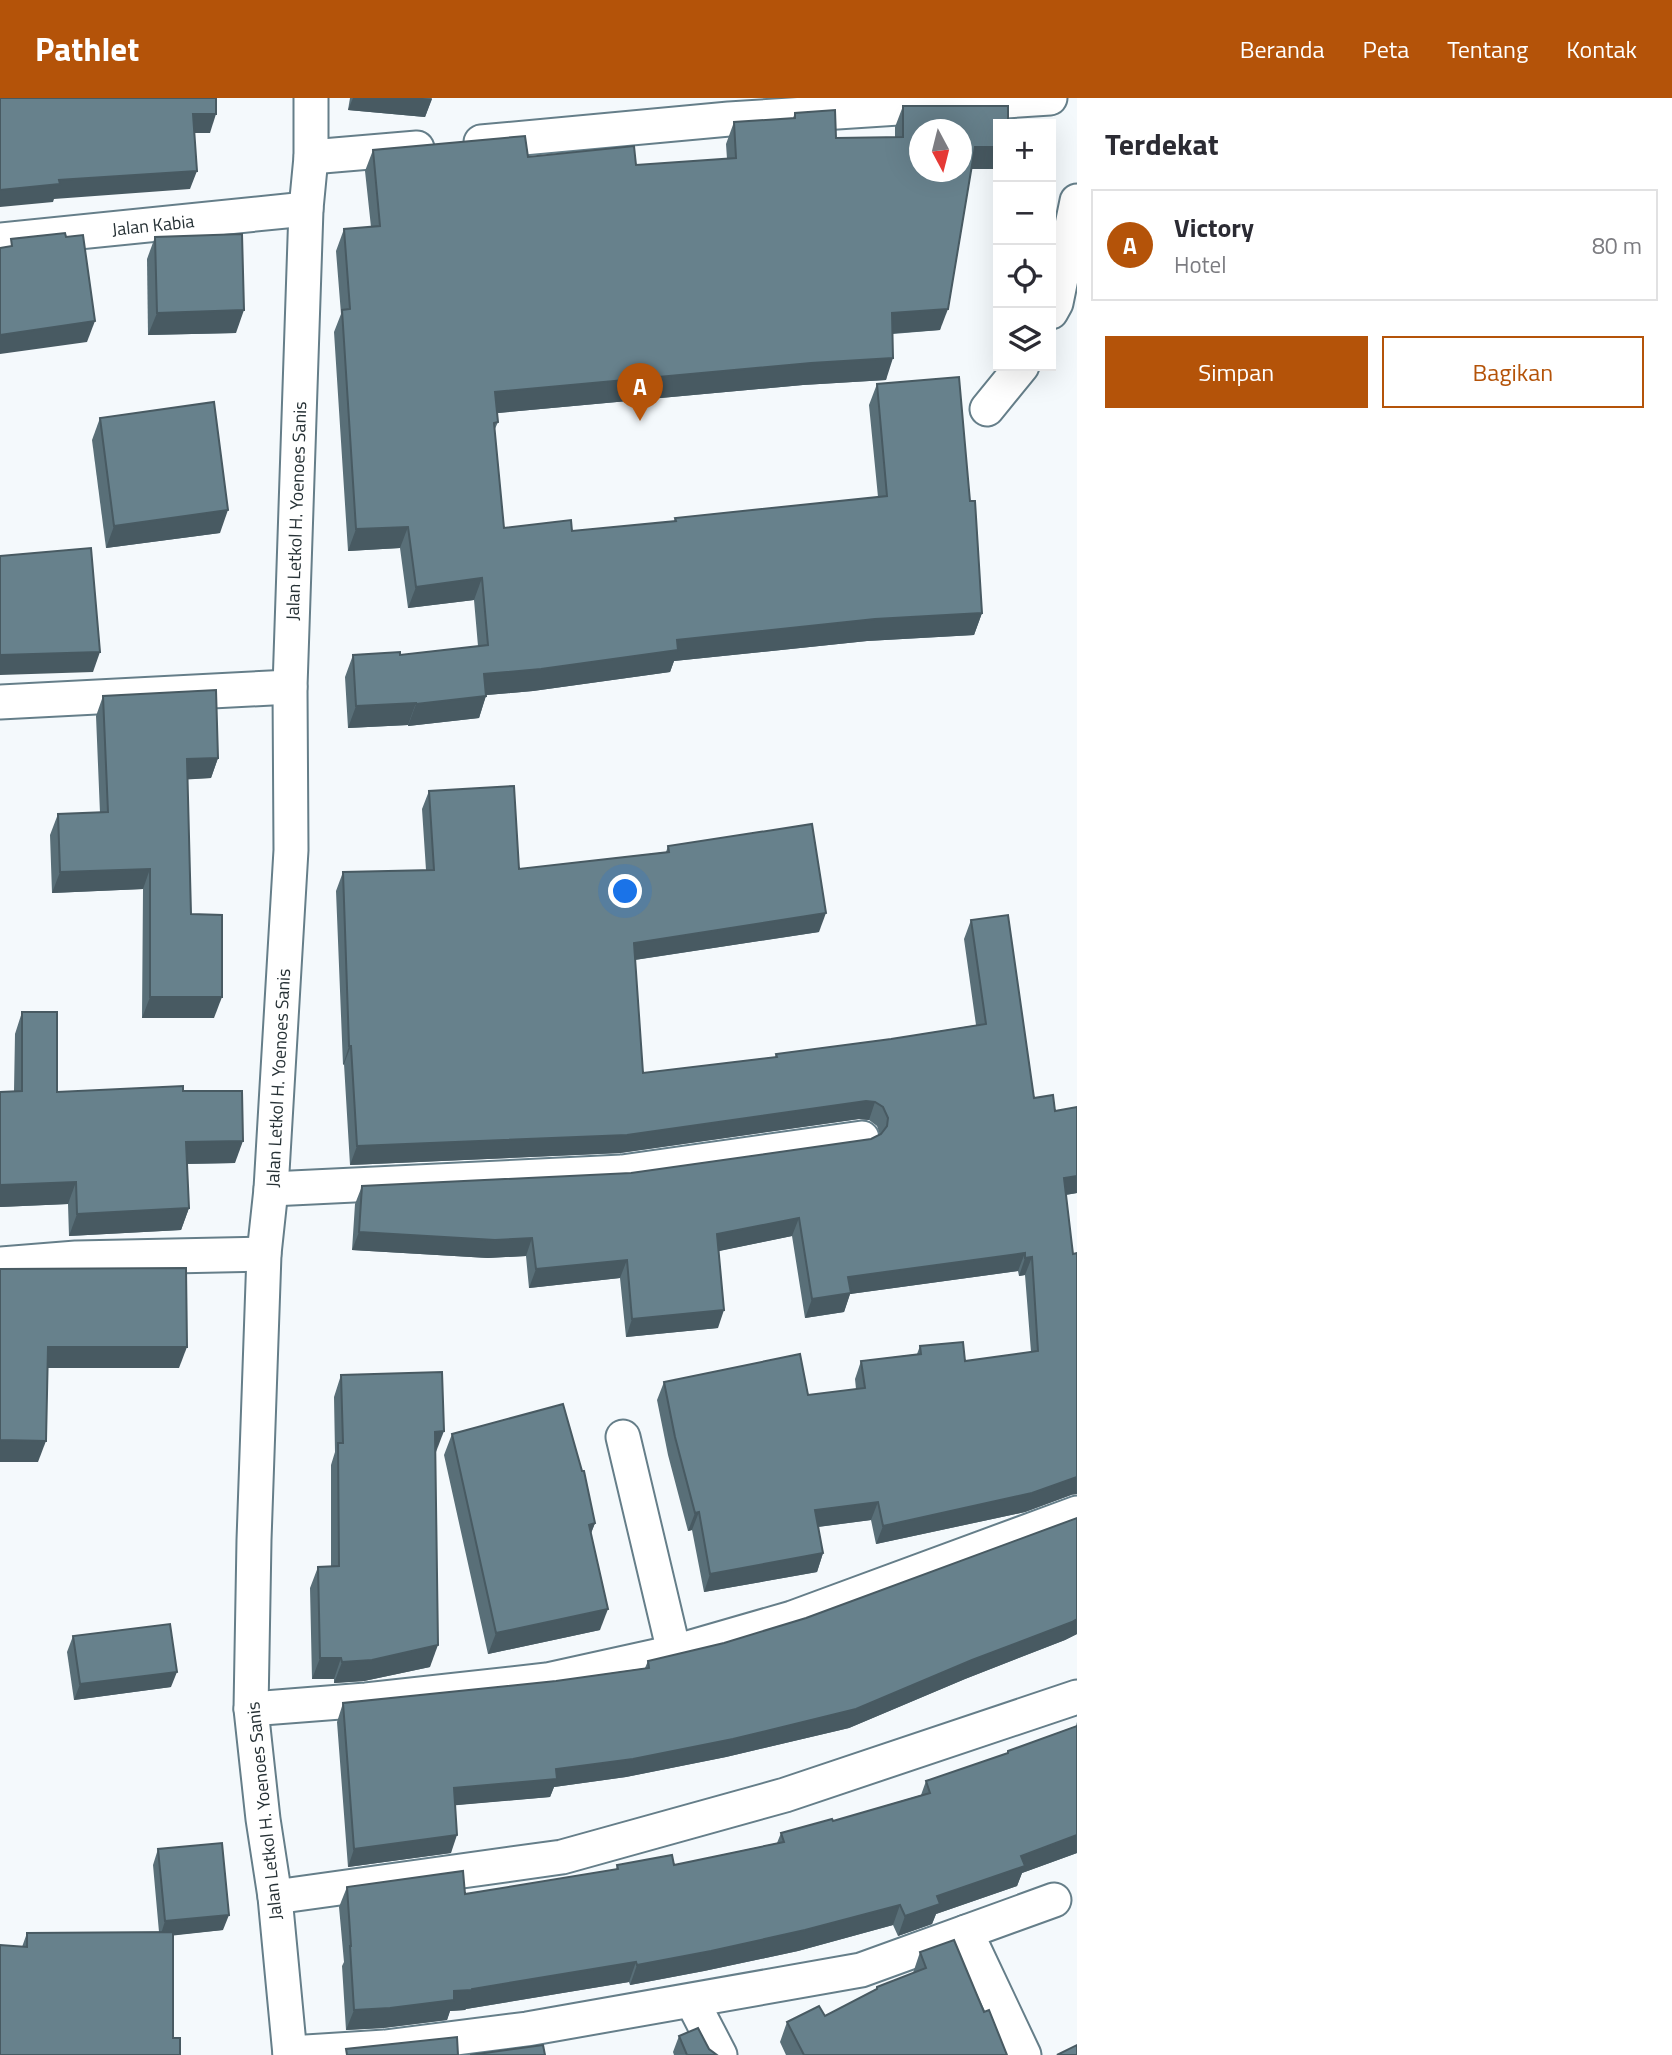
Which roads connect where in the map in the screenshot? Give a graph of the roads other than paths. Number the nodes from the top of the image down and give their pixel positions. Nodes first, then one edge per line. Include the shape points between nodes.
1 (311, 98) edge
2 (1050, 98) edge
3 (952, 101) edge
4 (311, 157) junction
5 (1077, 201) edge
6 (306, 209) junction
7 (0, 240) edge
8 (1052, 308) edge
9 (1018, 371) edge
10 (987, 409) dead end
11 (290, 687) junction
12 (0, 702) edge
13 (862, 1138) edge
14 (271, 1189) junction
15 (264, 1254) junction
16 (0, 1264) edge
17 (623, 1437) dead end
18 (1077, 1513) edge
19 (674, 1652) junction
20 (1077, 1697) edge
21 (251, 1709) junction
22 (275, 1897) junction
23 (1054, 1899) dead end
24 (966, 1932) junction
25 (692, 2001) junction
26 (290, 2054) edge
27 (720, 2055) edge
28 (1024, 2055) edge

1 - 4 street, Jalan Letkol H. Yoenoes Sanis
2 - 3 street
3 - 4 street
4 - 6 street, Jalan Letkol H. Yoenoes Sanis
5 - 8 street
6 - 7 street, Jalan Kabia
6 - 11 street, Jalan Letkol H. Yoenoes Sanis
9 - 10 street
11 - 12 street
11 - 14 street, Jalan Letkol H. Yoenoes Sanis via 291,850
13 - 14 street via 622,1171
14 - 15 street, Jalan Letkol H. Yoenoes Sanis
15 - 16 street
15 - 21 street, Jalan Letkol H. Yoenoes Sanis
17 - 19 street
18 - 19 street via 792,1618
19 - 21 street via 547,1680
20 - 22 street via 785,1795 562,1857
21 - 22 street, Jalan Letkol H. Yoenoes Sanis
22 - 26 street, Jalan Letkol H. Yoenoes Sanis
23 - 24 street
24 - 25 street via 860,1970
24 - 28 street
25 - 26 street via 527,2029
25 - 27 street

